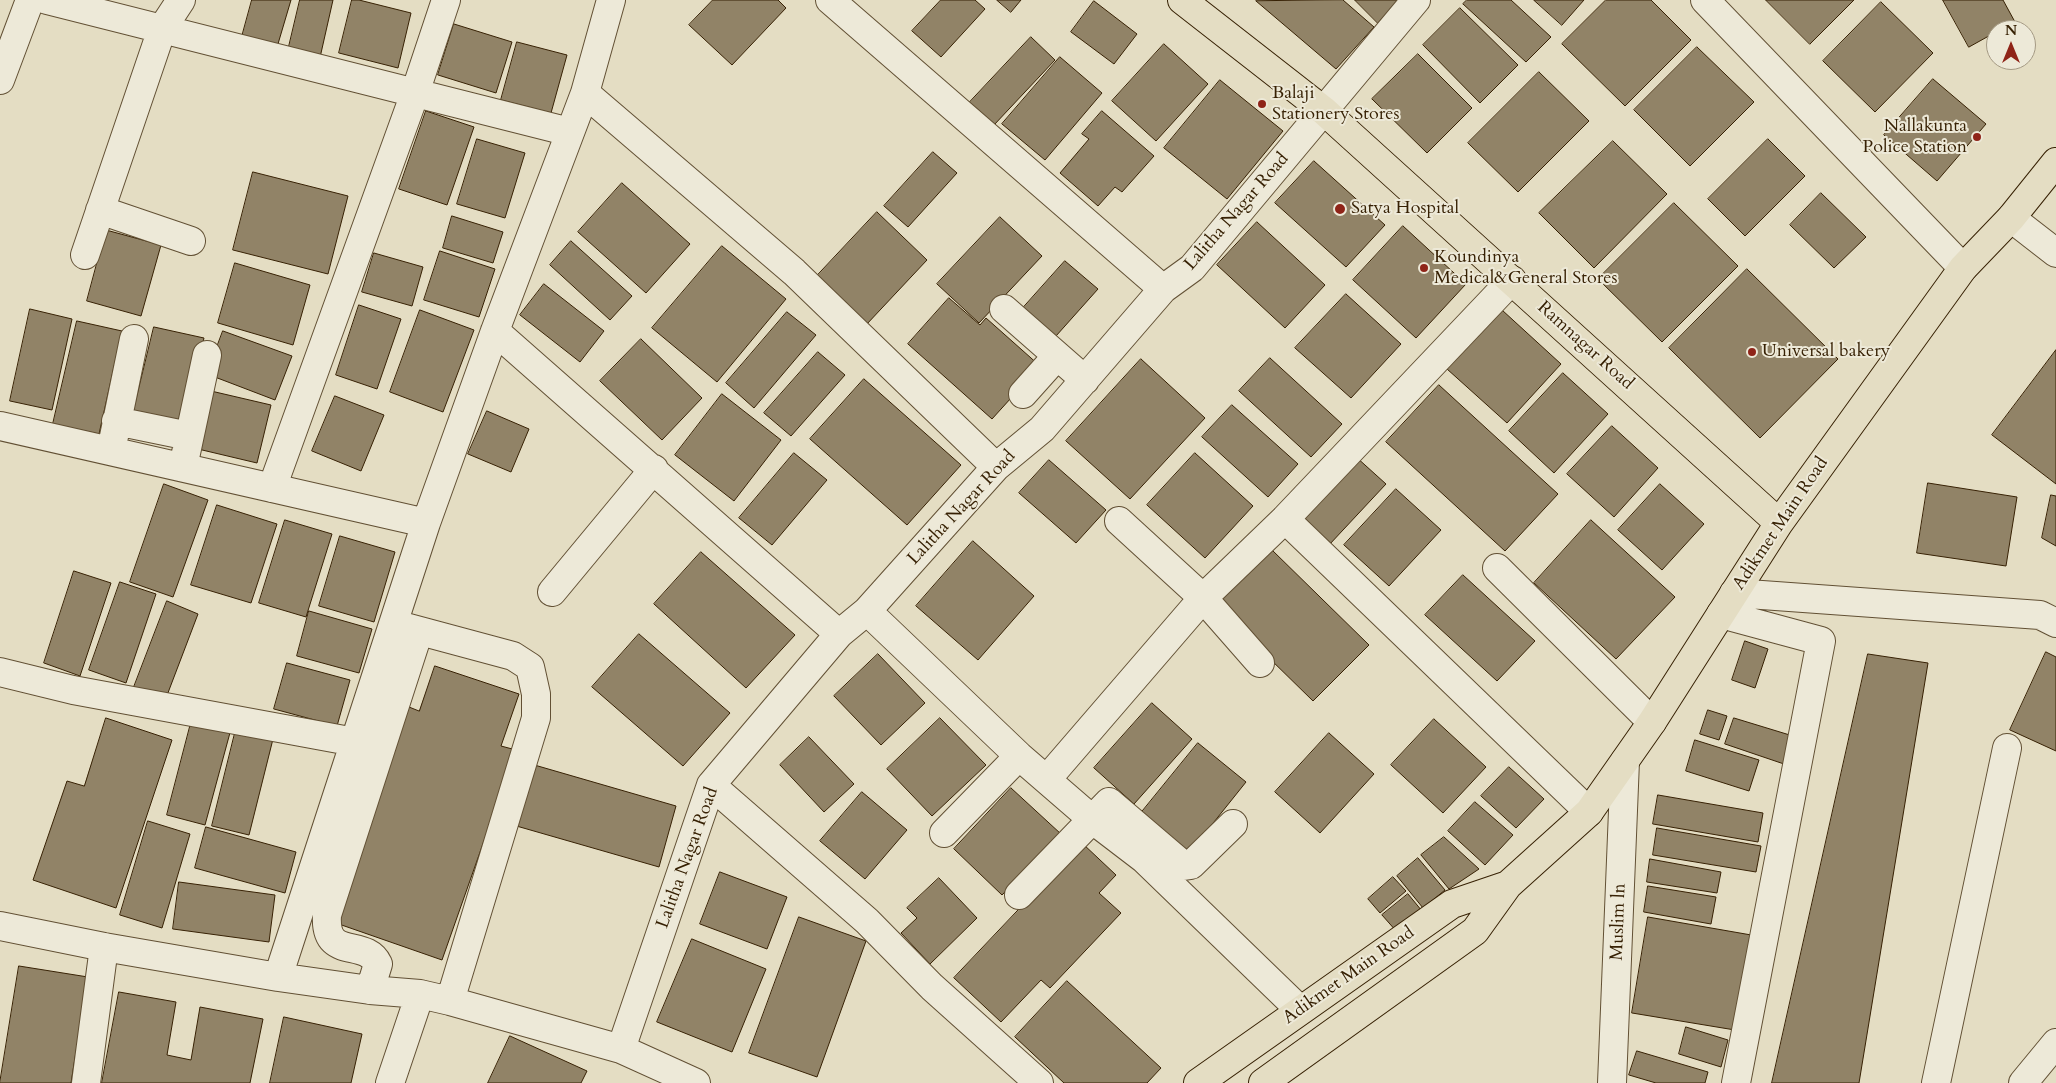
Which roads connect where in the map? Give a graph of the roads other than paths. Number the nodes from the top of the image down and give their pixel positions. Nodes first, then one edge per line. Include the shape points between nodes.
1 (30, 0) edge
2 (48, 0) edge
3 (181, 0) edge
4 (446, 0) edge
5 (611, 0) edge
6 (830, 0) edge
7 (1182, 0) edge
8 (1416, 0) edge
9 (1705, 0) edge
10 (162, 29) junction
11 (0, 80) edge
12 (415, 93) junction
13 (585, 93) junction
14 (1324, 110) junction
15 (570, 132) junction
16 (2056, 162) edge
17 (100, 210) junction
18 (2011, 218) junction
19 (191, 241) dead end
20 (2056, 252) edge
21 (85, 255) dead end
22 (1963, 268) junction
23 (1512, 280) junction
24 (1163, 289) junction
25 (1004, 309) dead end
26 (495, 331) junction
27 (134, 339) dead end
28 (207, 355) dead end
29 (1057, 356) junction
30 (1085, 380) junction
31 (1023, 394) dead end
32 (116, 421) junction
33 (0, 426) edge
34 (189, 436) junction
35 (111, 451) junction
36 (183, 467) junction
37 (996, 467) junction
38 (654, 469) junction
39 (272, 488) junction
40 (1285, 519) junction
41 (1119, 521) dead end
42 (426, 523) junction
43 (1779, 523) junction
44 (1496, 568) dead end
45 (552, 592) dead end
46 (1203, 598) junction
47 (1727, 604) junction
48 (867, 611) junction
49 (2056, 623) edge
50 (406, 628) junction
51 (840, 634) junction
52 (1260, 663) dead end
53 (0, 672) edge
54 (1652, 722) junction
55 (355, 742) junction
56 (2007, 748) dead end
57 (1019, 756) junction
58 (1625, 761) junction
59 (1047, 780) junction
60 (711, 785) junction
61 (1589, 812) junction
62 (1093, 820) junction
63 (1233, 824) dead end
64 (944, 833) dead end
65 (1155, 848) junction
66 (1508, 885) junction
67 (1019, 895) dead end
68 (0, 926) edge
69 (104, 948) junction
70 (278, 977) junction
71 (370, 990) junction
72 (420, 994) junction
73 (450, 1001) junction
74 (1300, 1010) junction
75 (2056, 1043) edge
76 (621, 1049) junction
77 (86, 1083) edge
78 (390, 1083) edge
79 (696, 1083) edge
80 (1039, 1083) edge
81 (1198, 1083) edge
82 (1263, 1083) edge
83 (1612, 1083) edge
84 (1736, 1083) edge
85 (1936, 1083) edge
86 (2023, 1083) edge

1 - 11 street
2 - 10 street
3 - 10 street
4 - 12 street
5 - 13 street
6 - 24 street
7 - 14 main road, Ramnagar Road
8 - 14 street, Lalitha Nagar Road
9 - 22 street
10 - 12 street
10 - 17 street
12 - 15 street
12 - 39 street
13 - 15 street
13 - 37 street via 794,272
14 - 23 main road, Ramnagar Road
14 - 24 street, Lalitha Nagar Road via 1192,268
15 - 26 street
16 - 18 main road, Adikmet Main Road
17 - 19 street
17 - 21 street
18 - 20 street
18 - 22 main road, Adikmet Main Road
22 - 43 main road, Adikmet Main Road
23 - 40 street
23 - 43 main road, Ramnagar Road
24 - 30 street, Lalitha Nagar Road
25 - 29 street
26 - 38 street
26 - 42 street
27 - 32 street
28 - 34 street
29 - 30 street
29 - 31 street
30 - 37 street, Lalitha Nagar Road via 1042,429
32 - 34 street
32 - 35 street
33 - 35 street
34 - 36 street
35 - 36 street
36 - 39 street
37 - 48 street, Lalitha Nagar Road
38 - 45 street
38 - 51 street
39 - 42 street
40 - 46 street
40 - 61 street
41 - 46 street
42 - 50 street
43 - 47 main road, Adikmet Main Road
44 - 54 street
46 - 52 street
46 - 59 street
47 - 49 street via 2040,616
47 - 54 main road, Adikmet Main Road
47 - 84 street via 1822,641
48 - 51 street, Lalitha Nagar Road
48 - 57 street
50 - 55 street
50 - 71 street via 326,925 337,944 375,958 378,964
50 - 73 street via 513,656 530,667 536,694 536,718
51 - 60 street, Lalitha Nagar Road
53 - 55 street via 73,690
54 - 58 main road, Adikmet Main Road
55 - 70 street
56 - 85 street
57 - 59 street
57 - 64 street
58 - 61 main road, Adikmet Main Road
58 - 83 street, Muslim ln
59 - 62 street
60 - 76 street, Lalitha Nagar Road
60 - 80 street via 867,921 932,987
61 - 66 main road, Adikmet Main Road
62 - 65 street
62 - 67 street
63 - 65 street via 1191,865 1184,866
65 - 74 street
66 - 74 main road, Adikmet Main Road via 1452,904
66 - 82 main road, Adikmet Main Road via 1475,931
68 - 69 street
69 - 70 street
69 - 77 street
70 - 71 street
71 - 72 street
72 - 73 street
72 - 78 street
73 - 76 street
74 - 81 main road, Adikmet Main Road
75 - 86 street
76 - 79 street

